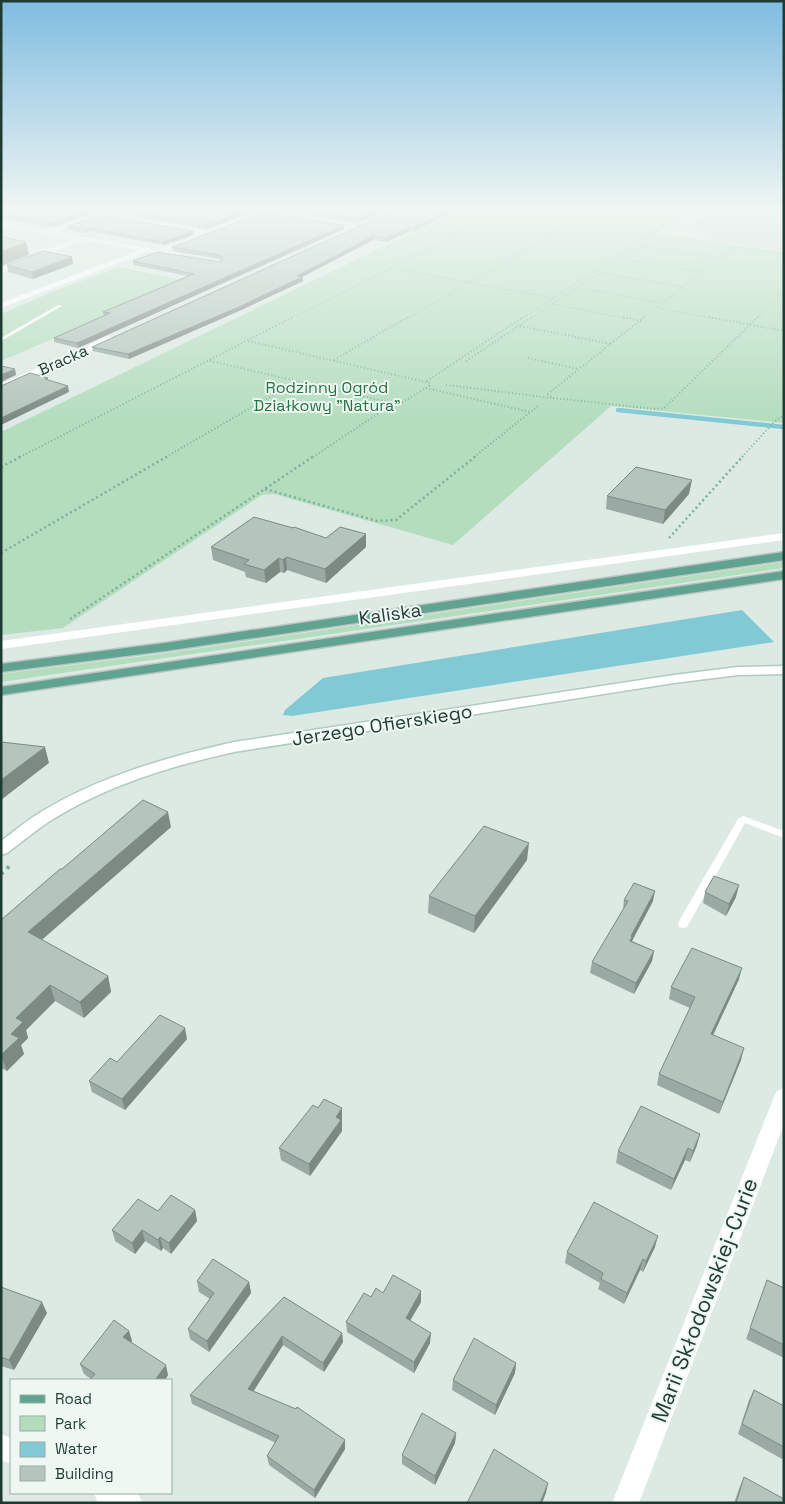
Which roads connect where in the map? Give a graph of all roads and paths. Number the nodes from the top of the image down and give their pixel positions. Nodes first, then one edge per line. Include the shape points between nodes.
1 (71, 279) edge
2 (367, 279) edge
3 (449, 279) edge
4 (476, 279) edge
5 (582, 279) edge
6 (591, 279) edge
7 (637, 279) edge
8 (693, 279) edge
9 (469, 283) junction
10 (683, 287) junction
11 (578, 288) junction
12 (784, 292) edge
13 (553, 298) junction
14 (663, 303) junction
15 (553, 304) junction
16 (1, 306) edge
17 (60, 306) dead end
18 (657, 308) junction
19 (641, 321) junction
20 (750, 325) junction
21 (520, 326) junction
22 (784, 331) edge
23 (120, 334) edge
24 (1, 340) edge
25 (248, 341) junction
26 (612, 344) junction
27 (528, 358) dead end
28 (209, 360) junction
29 (334, 360) junction
30 (466, 361) dead end
31 (579, 369) junction
32 (298, 381) junction
33 (426, 381) junction
34 (446, 385) dead end
35 (1, 388) edge
36 (426, 388) junction
37 (553, 398) junction
38 (396, 404) junction
39 (538, 406) dead end
40 (530, 412) junction
41 (784, 415) edge
42 (1, 467) edge
43 (264, 489) junction
44 (784, 536) edge
45 (1, 553) edge
46 (655, 554) junction
47 (784, 556) edge
48 (784, 575) edge
49 (70, 619) dead end
50 (1, 645) edge
51 (1, 668) edge
52 (784, 670) edge
53 (1, 691) edge
54 (784, 835) edge
55 (1, 849) edge
56 (17, 861) dead end
57 (1, 874) edge
58 (683, 924) dead end
59 (784, 1097) edge
60 (109, 1494) edge
61 (130, 1503) edge
62 (624, 1503) edge

1 - 16 street
2 - 25 path
3 - 9 path
4 - 9 path
5 - 13 path
6 - 11 path
7 - 10 path
8 - 10 path
9 - 13 path
9 - 29 path
10 - 14 path
11 - 14 path
11 - 15 path
12 - 20 path
13 - 33 path
14 - 18 path
15 - 19 path
15 - 21 path
17 - 24 lane
18 - 19 path
18 - 20 path
19 - 26 path
20 - 22 path
20 - 37 path via 664,408
21 - 26 path
21 - 30 path
23 - 35 street, Bracka
25 - 28 path
25 - 29 path
26 - 31 path
27 - 31 path
28 - 32 path
28 - 42 path
29 - 33 path
31 - 37 path via 548,394
32 - 38 path
32 - 45 path
33 - 36 path via 430,383
34 - 37 path
36 - 38 path
36 - 40 path
38 - 43 path
39 - 40 path
40 - 43 path via 396,520 377,521
41 - 46 path via 774,422
43 - 49 path
44 - 46 street, Kaliska
46 - 50 street, Kaliska
47 - 51 main road, Kaliska
48 - 53 main road, Kaliska
52 - 55 street, Jerzego Ofierskiego via 738,671 674,679 234,747 188,757 111,783 48,815
54 - 58 lane via 743,819
56 - 57 path
59 - 62 street, Marii Skłodowskiej-Curie
60 - 61 street

